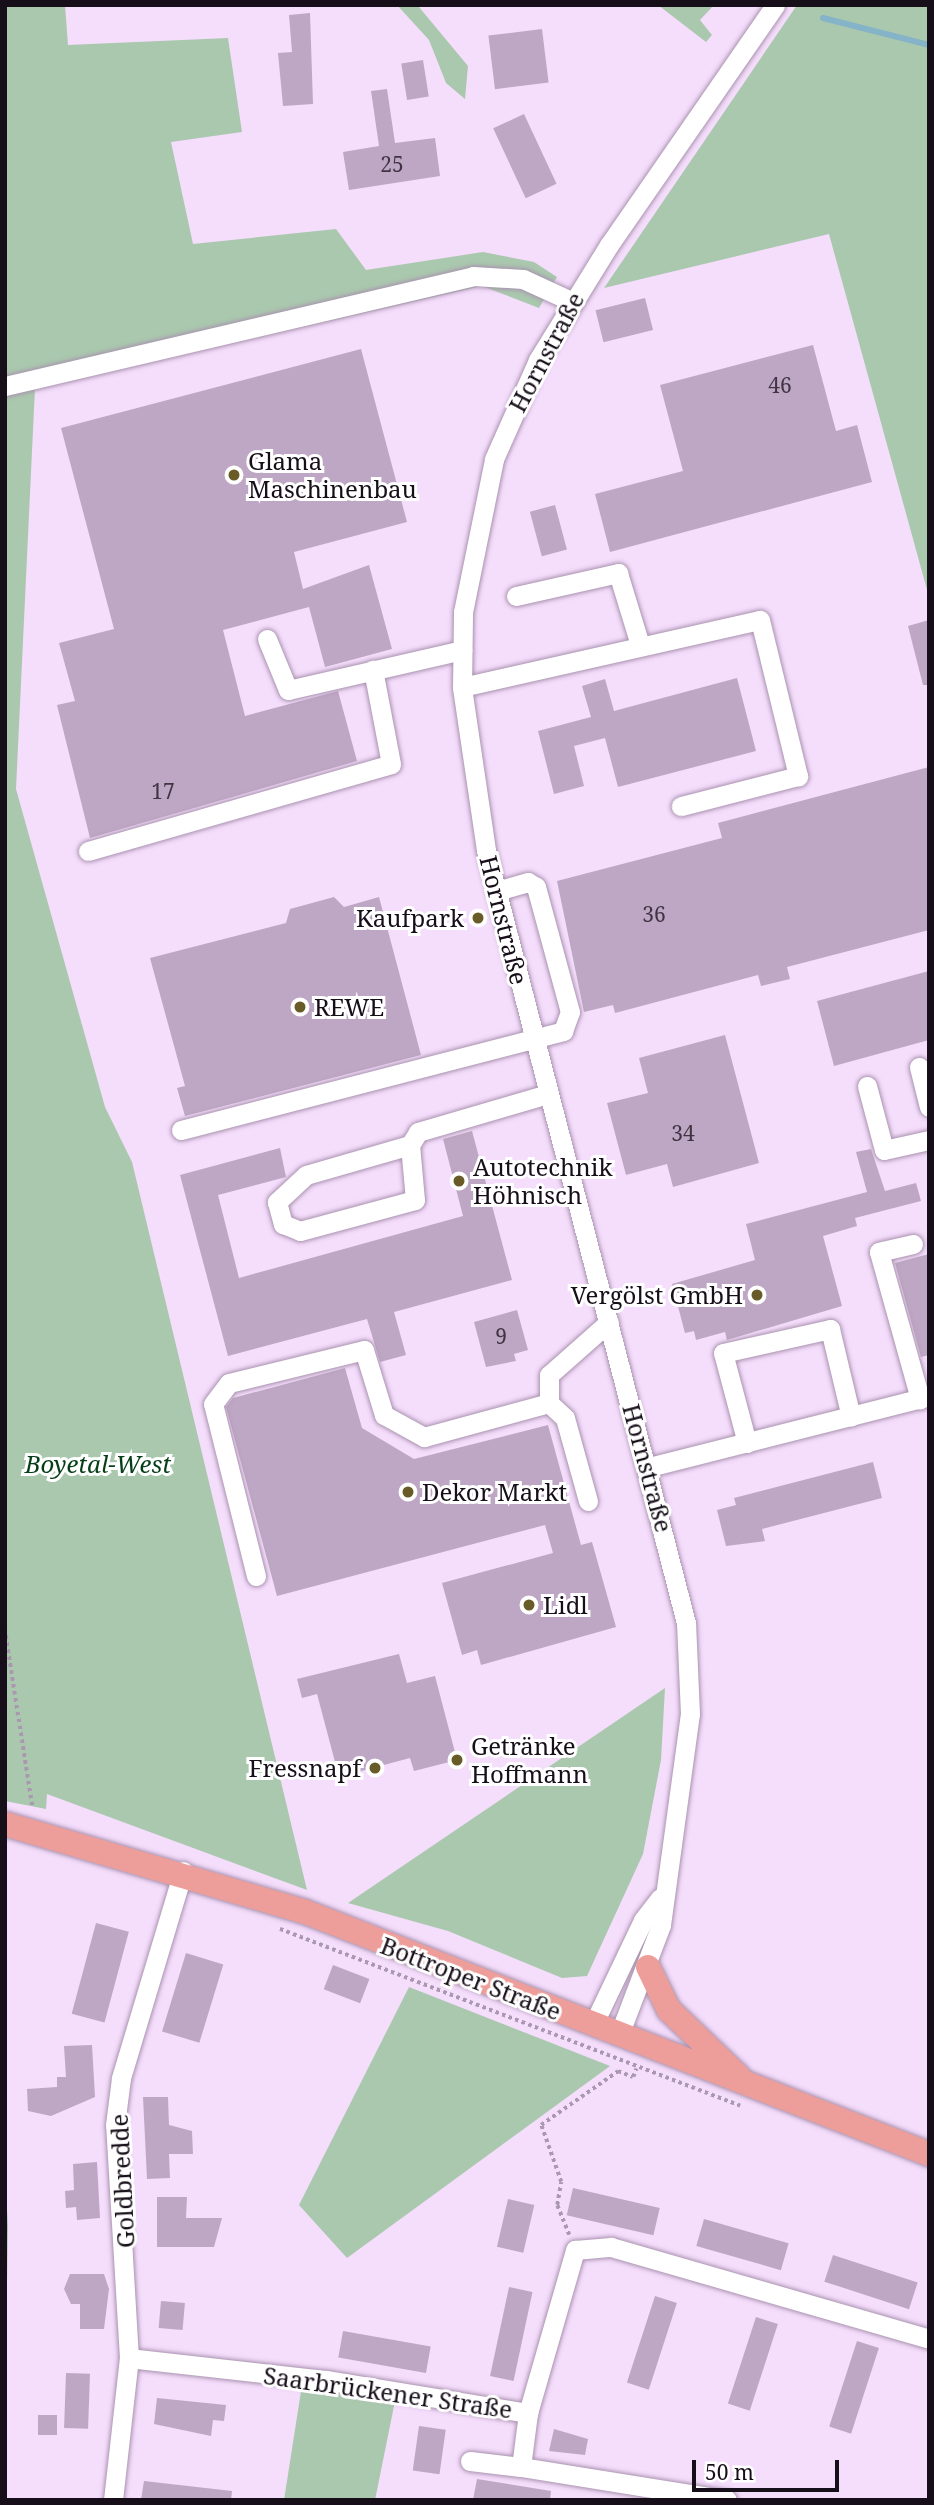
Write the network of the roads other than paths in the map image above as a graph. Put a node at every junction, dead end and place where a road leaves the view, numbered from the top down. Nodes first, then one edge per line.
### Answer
1 (775, 5) edge
2 (571, 301) junction
3 (5, 386) edge
4 (516, 596) dead end
5 (267, 639) dead end
6 (640, 645) junction
7 (462, 650) junction
8 (373, 670) junction
9 (462, 687) junction
10 (681, 806) dead end
11 (88, 851) dead end
12 (496, 891) junction
13 (534, 1039) junction
14 (919, 1067) dead end
15 (867, 1086) dead end
16 (548, 1094) junction
17 (929, 1107) edge
18 (181, 1130) dead end
19 (929, 1140) edge
20 (410, 1145) junction
21 (913, 1244) dead end
22 (609, 1322) junction
23 (924, 1398) edge
24 (550, 1403) junction
25 (851, 1417) junction
26 (747, 1443) junction
27 (649, 1467) junction
28 (588, 1501) dead end
29 (256, 1576) dead end
30 (5, 1824) edge
31 (183, 1871) junction
32 (660, 1898) junction
33 (648, 1968) junction
34 (593, 2025) junction
35 (619, 2035) junction
36 (740, 2078) junction
37 (929, 2154) edge
38 (929, 2339) edge
39 (129, 2358) junction
40 (528, 2413) junction
41 (470, 2461) dead end
42 (521, 2467) junction
43 (113, 2500) edge
44 (727, 2500) edge

1 - 2 street, Hornstraße
2 - 3 street
2 - 7 street, Hornstraße
4 - 6 street
5 - 8 street
6 - 9 street
6 - 10 street
7 - 8 street
7 - 9 street, Hornstraße
8 - 11 street
9 - 12 street, Hornstraße
12 - 13 street, Hornstraße
12 - 13 street
13 - 16 street, Hornstraße
13 - 18 street
14 - 17 street
15 - 19 street
16 - 20 street
16 - 22 street, Hornstraße
20 - 20 street
21 - 23 street
22 - 24 street
22 - 27 street, Hornstraße
23 - 25 street
24 - 28 street
24 - 29 street
25 - 26 street
25 - 26 street
26 - 27 street
27 - 32 street, Hornstraße
30 - 31 main road, Bottroper Straße
31 - 34 main road, Bottroper Straße
31 - 39 street, Goldbredde
32 - 33 street, Hornstraße
32 - 34 street, Hornstraße
33 - 35 street, Hornstraße
33 - 36 main road
34 - 35 main road, Bottroper Straße
35 - 36 main road, Bottroper Straße
36 - 37 main road, Bottroper Straße
38 - 40 street, Saarbrückener Straße
39 - 40 street, Saarbrückener Straße
39 - 43 street, Goldbredde
40 - 42 street
41 - 42 street
42 - 44 street

